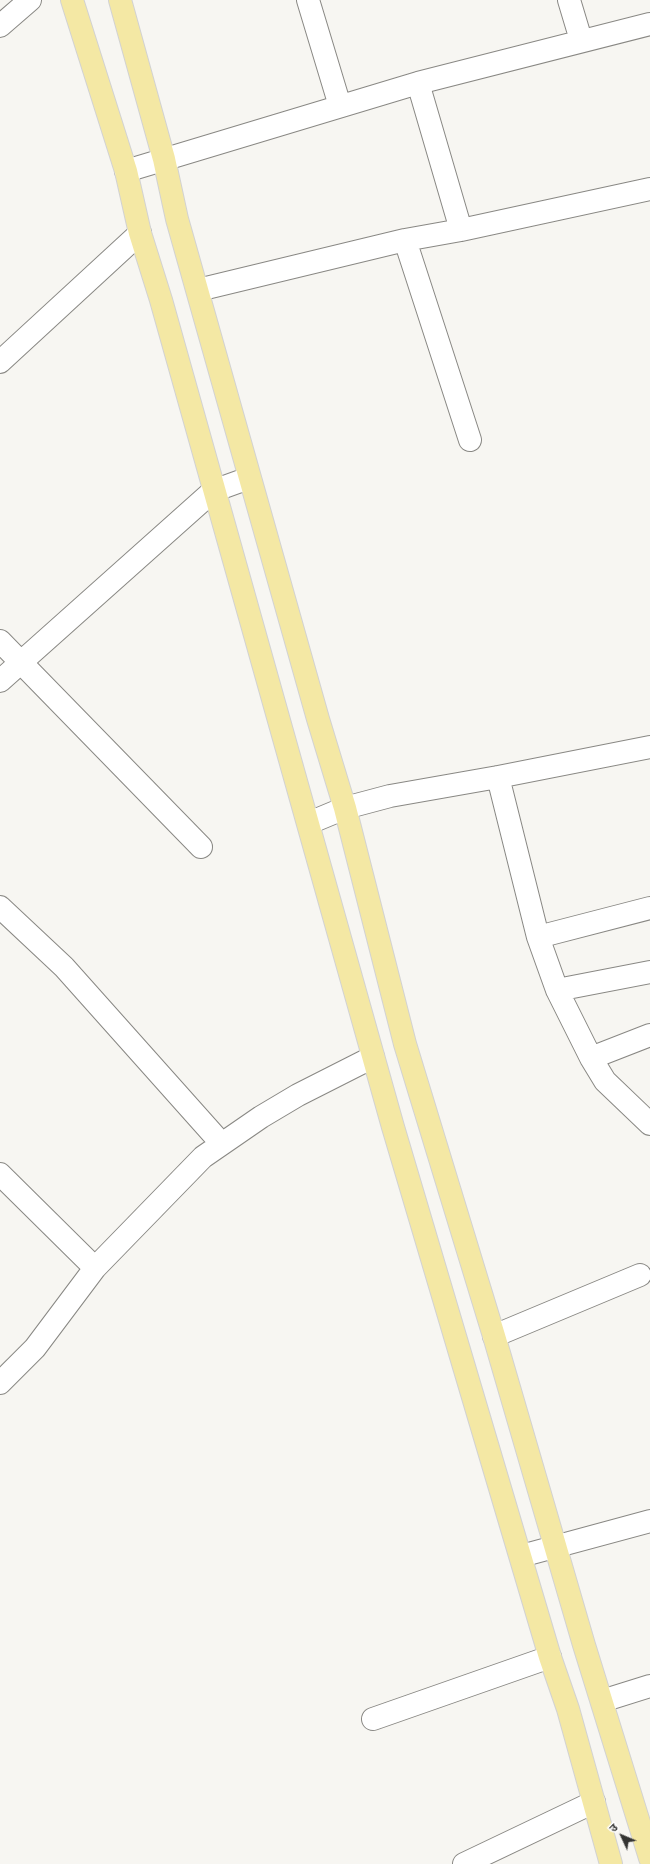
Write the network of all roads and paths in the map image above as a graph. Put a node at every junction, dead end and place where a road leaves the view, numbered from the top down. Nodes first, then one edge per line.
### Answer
1 (30, 0) edge
2 (72, 0) edge
3 (120, 0) edge
4 (308, 0) edge
5 (569, 0) edge
6 (650, 24) edge
7 (0, 26) edge
8 (581, 40) junction
9 (418, 83) junction
10 (340, 106) junction
11 (164, 159) junction
12 (126, 171) junction
13 (650, 189) edge
14 (461, 230) junction
15 (140, 234) junction
16 (405, 240) junction
17 (198, 290) junction
18 (0, 362) edge
19 (470, 440) dead end
20 (249, 478) junction
21 (213, 491) junction
22 (0, 641) edge
23 (21, 662) junction
24 (0, 681) edge
25 (650, 747) edge
26 (498, 777) junction
27 (345, 808) junction
28 (309, 823) junction
29 (201, 847) dead end
30 (0, 907) edge
31 (650, 908) edge
32 (538, 937) junction
33 (650, 972) edge
34 (557, 990) junction
35 (650, 1035) edge
36 (373, 1057) junction
37 (590, 1058) junction
38 (650, 1124) edge
39 (221, 1143) junction
40 (0, 1174) edge
41 (95, 1268) junction
42 (640, 1275) dead end
43 (494, 1336) junction
44 (0, 1383) edge
45 (650, 1521) edge
46 (556, 1546) junction
47 (521, 1556) junction
48 (550, 1657) junction
49 (650, 1686) edge
50 (602, 1701) junction
51 (373, 1719) dead end
52 (594, 1802) junction
53 (650, 1858) edge
54 (464, 1864) edge
55 (611, 1864) edge

1 - 7 street
2 - 12 main road
3 - 11 main road
4 - 10 street
5 - 8 street
6 - 8 street
8 - 9 street
9 - 10 street
9 - 14 street
10 - 11 street
11 - 12 street
11 - 17 main road
12 - 15 main road
13 - 14 street
14 - 16 street
15 - 18 street
15 - 21 main road
16 - 17 street
16 - 19 street
17 - 20 main road
20 - 21 street
20 - 27 main road
21 - 23 street
21 - 28 main road
22 - 23 street
23 - 24 street
23 - 29 street
25 - 26 street
26 - 27 street
26 - 32 street
27 - 28 street
27 - 43 main road
28 - 36 main road
30 - 39 street
31 - 32 street
32 - 34 street
33 - 34 street
34 - 37 street
35 - 37 street
36 - 39 street
36 - 47 main road
37 - 38 street
39 - 41 street
40 - 41 street
41 - 44 street
42 - 43 street
43 - 46 main road
45 - 46 street
46 - 47 street
46 - 50 main road
47 - 48 main road
48 - 51 street
48 - 52 main road
49 - 50 street
50 - 53 main road
52 - 54 street
52 - 55 main road

